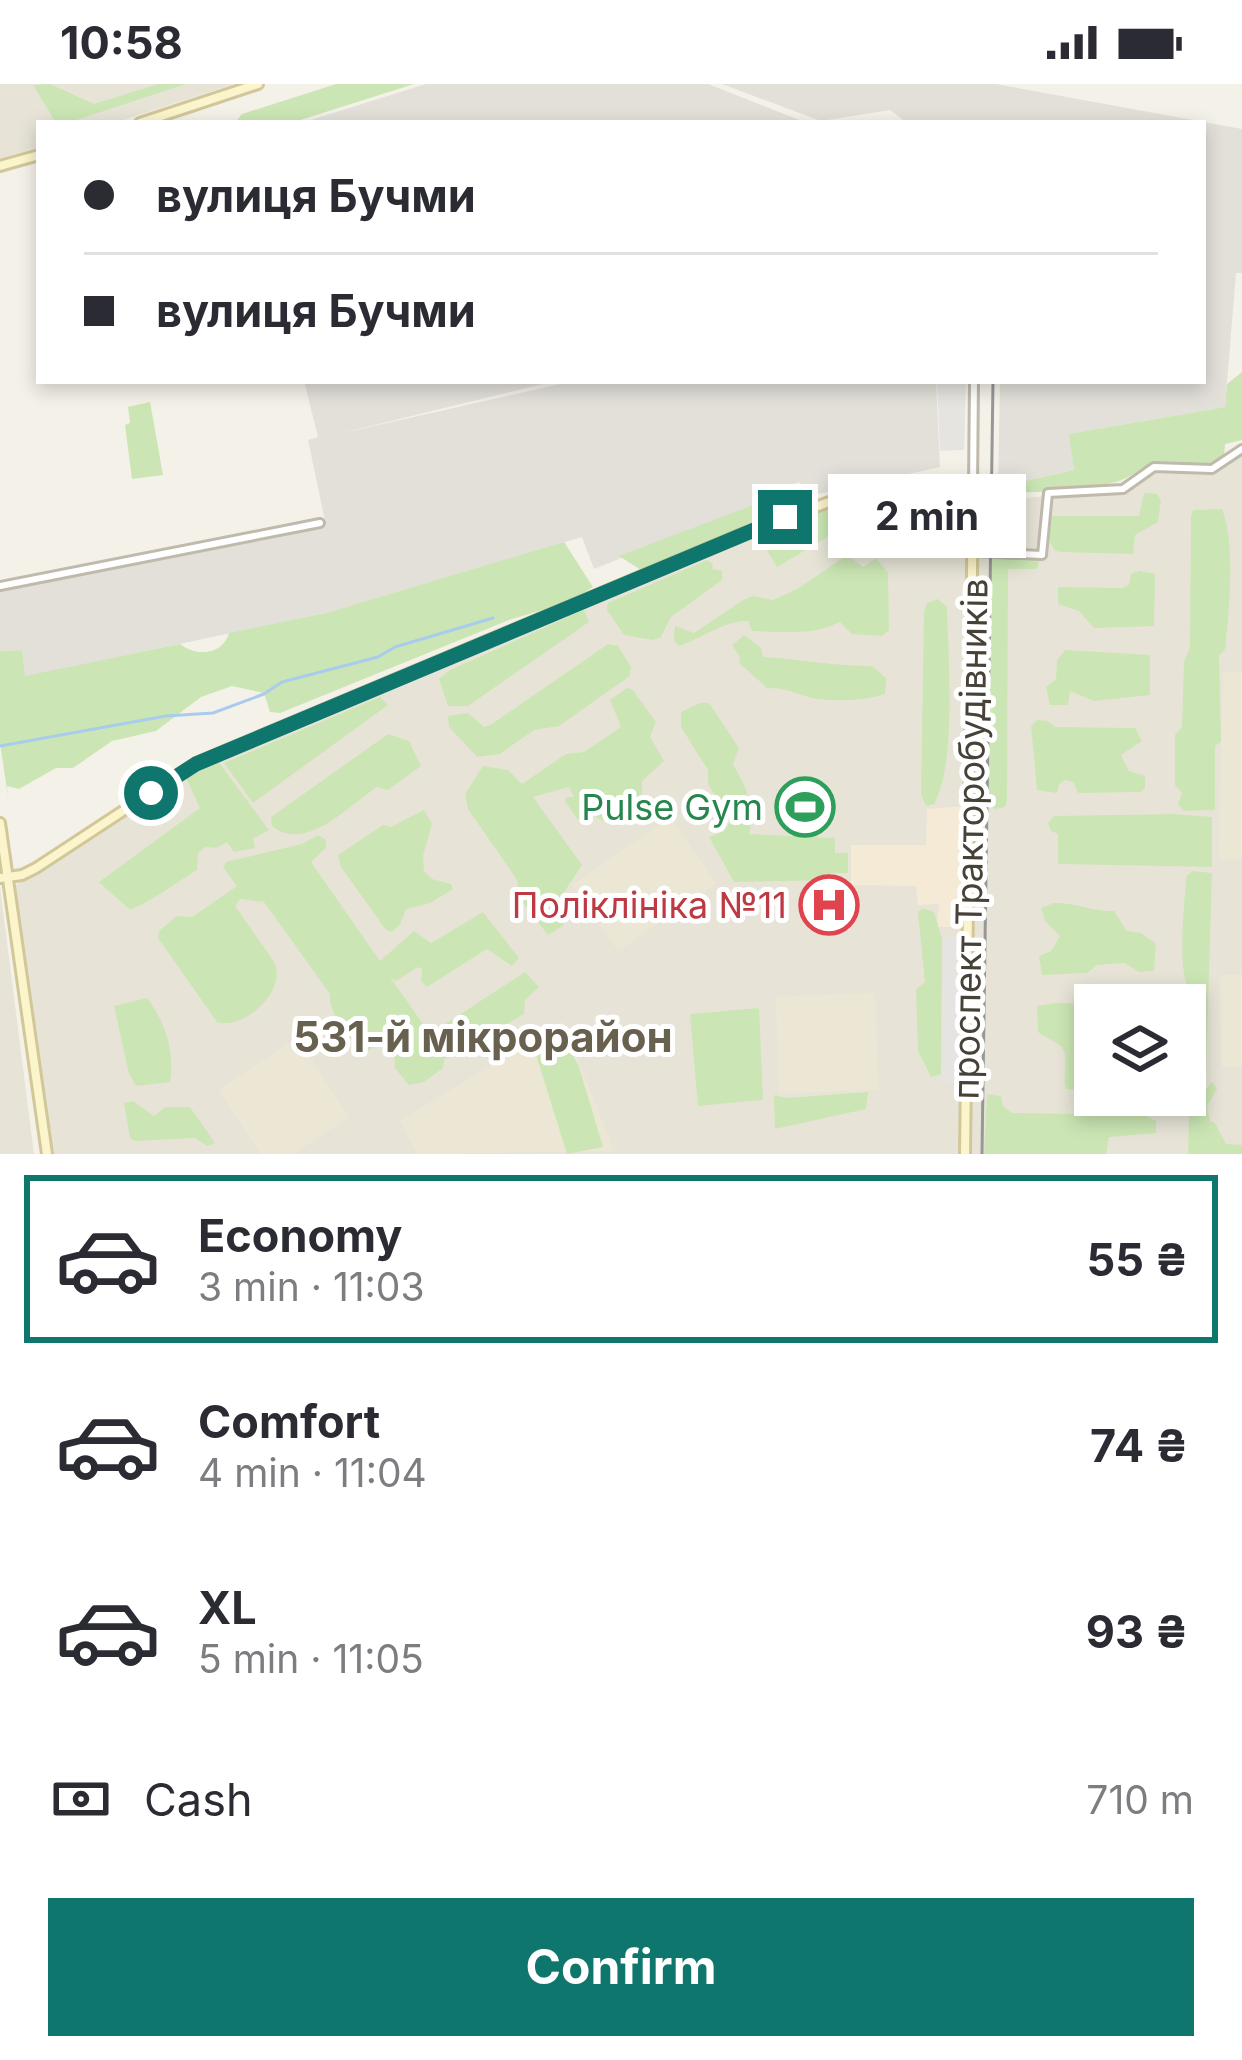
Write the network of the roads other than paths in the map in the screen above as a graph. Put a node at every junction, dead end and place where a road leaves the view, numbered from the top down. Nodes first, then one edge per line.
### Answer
1 (258, 84) edge
2 (149, 120) edge
3 (36, 155) edge
4 (0, 168) edge
5 (974, 384) edge
6 (1242, 449) edge
7 (973, 488) junction
8 (320, 523) dead end
9 (974, 552) junction
10 (0, 586) edge
11 (0, 823) edge
12 (3, 879) edge
13 (47, 1154) edge
14 (965, 1154) edge

1 - 2 street
3 - 4 street
5 - 7 street, проспект Тракторобудівників
6 - 9 street
7 - 9 street, проспект Тракторобудівників
7 - 12 street
8 - 10 street
9 - 14 street, проспект Тракторобудівників
11 - 12 street
12 - 13 street

